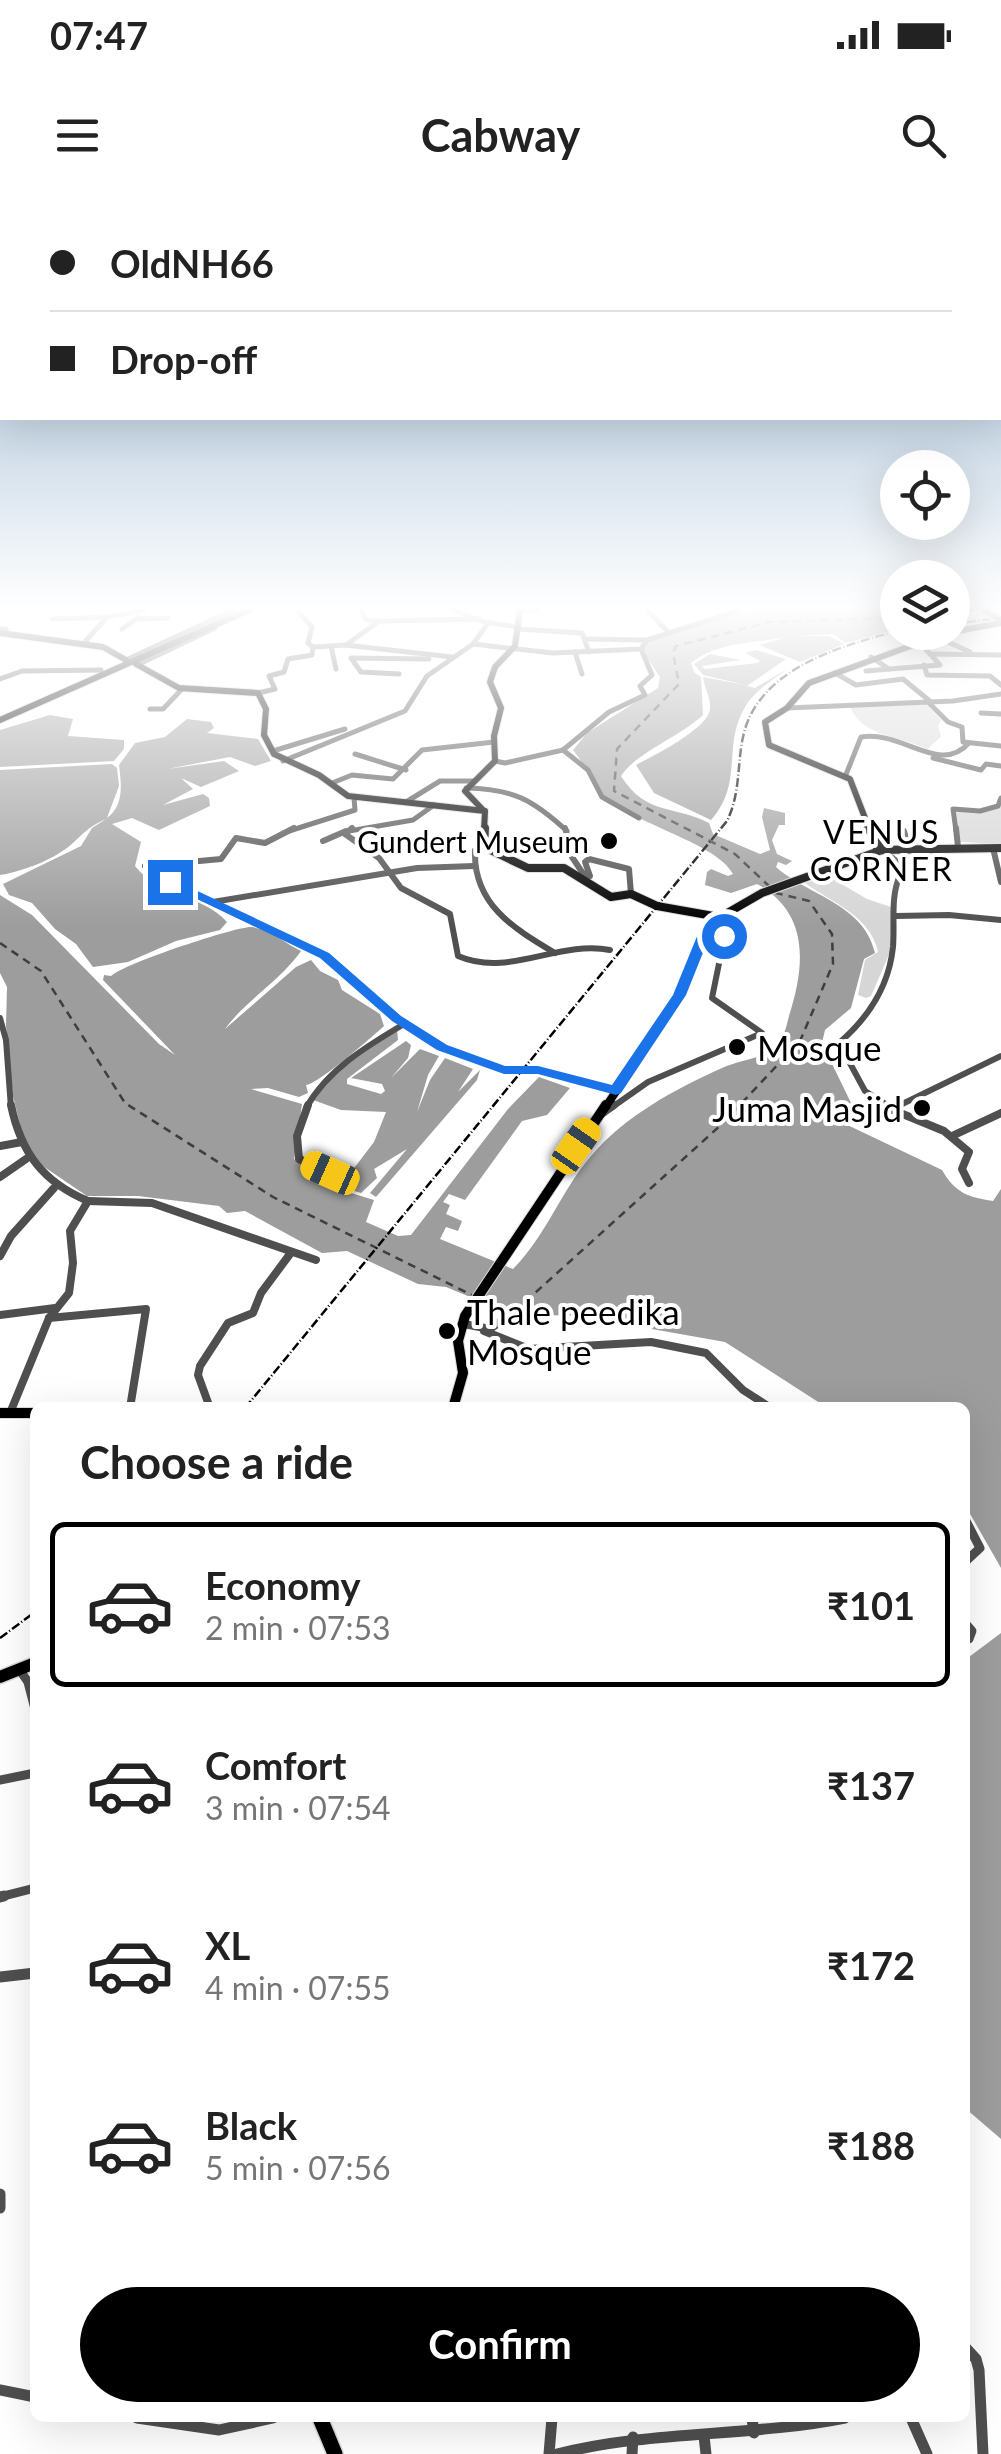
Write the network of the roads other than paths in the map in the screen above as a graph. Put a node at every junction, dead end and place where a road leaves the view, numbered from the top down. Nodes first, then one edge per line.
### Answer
1 (266, 715) edge
2 (395, 715) edge
3 (500, 715) edge
4 (605, 715) edge
5 (774, 715) edge
6 (942, 715) edge
7 (345, 728) dead end
8 (494, 742) junction
9 (969, 743) junction
10 (1001, 746) edge
11 (563, 750) junction
12 (273, 751) junction
13 (355, 754) dead end
14 (932, 757) junction
15 (283, 760) junction
16 (495, 761) junction
17 (1001, 766) edge
18 (406, 770) junction
19 (846, 776) junction
20 (473, 780) junction
21 (332, 783) junction
22 (466, 788) junction
23 (354, 798) junction
24 (1001, 798) edge
25 (406, 802) junction
26 (438, 803) junction
27 (485, 812) junction
28 (639, 818) dead end
29 (346, 831) junction
30 (904, 831) dead end
31 (324, 841) dead end
32 (484, 847) junction
33 (958, 847) junction
34 (997, 848) edge
35 (909, 849) junction
36 (882, 850) junction
37 (998, 858) edge
38 (474, 866) junction
39 (820, 872) junction
40 (392, 873) junction
41 (1000, 882) edge
42 (632, 894) junction
43 (214, 902) junction
44 (896, 916) junction
45 (719, 917) junction
46 (1001, 920) edge
47 (704, 932) junction
48 (722, 944) junction
49 (610, 950) dead end
50 (555, 952) junction
51 (0, 1018) edge
52 (404, 1024) junction
53 (3, 1049) edge
54 (1001, 1056) edge
55 (616, 1090) junction
56 (888, 1108) junction
57 (1001, 1113) edge
58 (596, 1118) junction
59 (952, 1136) junction
60 (22, 1142) junction
61 (0, 1146) edge
62 (26, 1159) junction
63 (330, 1173) dead end
64 (0, 1177) edge
65 (968, 1182) dead end
66 (54, 1188) junction
67 (88, 1201) junction
68 (290, 1254) junction
69 (0, 1256) edge
70 (316, 1260) dead end
71 (57, 1308) junction
72 (510, 1314) dead end
73 (0, 1315) edge
74 (49, 1318) junction
75 (464, 1320) junction
76 (484, 1331) junction
77 (131, 1402) edge
78 (208, 1402) edge
79 (455, 1402) edge
80 (761, 1402) edge
81 (5, 1413) edge
82 (970, 1527) edge
83 (970, 1558) edge
84 (30, 1665) edge
85 (18, 1669) junction
86 (0, 1676) edge
87 (30, 1690) edge
88 (30, 1773) edge
89 (0, 1780) edge
90 (30, 1889) edge
91 (0, 1897) edge
92 (30, 1974) edge
93 (0, 1977) edge
94 (0, 2194) edge
95 (0, 2208) edge
96 (970, 2352) edge
97 (0, 2390) edge
98 (30, 2396) edge
99 (156, 2422) edge
100 (261, 2422) edge
101 (322, 2422) edge
102 (552, 2422) edge
103 (753, 2422) edge
104 (821, 2422) edge
105 (914, 2422) edge
106 (754, 2433) junction
107 (704, 2436) junction
108 (633, 2437) junction
109 (335, 2454) edge
110 (549, 2454) edge
111 (557, 2454) edge
112 (632, 2454) edge
113 (706, 2454) edge
114 (927, 2454) edge
115 (983, 2454) edge

1 - 12 main road
2 - 15 street
3 - 8 main road
4 - 11 street
5 - 19 main road
6 - 9 street
7 - 12 street
8 - 16 main road
8 - 18 street
9 - 10 street
9 - 14 street
11 - 16 street
11 - 28 street
12 - 15 main road
13 - 18 street
14 - 17 street
14 - 19 street
15 - 21 main road
16 - 20 main road
18 - 21 street
19 - 36 main road
20 - 22 main road
20 - 25 street
21 - 23 main road
22 - 27 main road
22 - 42 street
23 - 25 main road
23 - 43 street
24 - 33 street
25 - 26 main road
26 - 27 main road
26 - 29 street
27 - 32 main road
29 - 31 street
29 - 40 street
30 - 35 street
32 - 38 street
32 - 42 main road
33 - 34 main road
33 - 35 main road
34 - 37 street
35 - 36 main road
36 - 39 main road
36 - 39 main road
36 - 44 street
37 - 41 street
38 - 40 street
38 - 50 street
39 - 45 main road
40 - 43 street
40 - 50 street
42 - 45 main road
43 - 52 street
44 - 46 street
44 - 56 street
45 - 47 main road
45 - 48 street
47 - 48 street
47 - 55 main road
48 - 58 street
49 - 50 street
51 - 53 street
52 - 55 street
52 - 63 street
53 - 60 street
54 - 56 street
55 - 58 main road
56 - 59 street
57 - 59 street
58 - 75 main road
59 - 65 street
60 - 61 street
60 - 62 street
62 - 64 street
62 - 66 street
66 - 67 street
66 - 69 street
67 - 68 street
67 - 71 street
68 - 70 street
68 - 78 street
71 - 73 street
71 - 74 street
72 - 76 street
74 - 77 street
74 - 81 street
75 - 76 street
75 - 79 main road
76 - 80 street
82 - 83 street
84 - 85 main road
85 - 86 main road
85 - 87 street
88 - 89 street
90 - 91 street
92 - 93 street
94 - 95 street
96 - 115 street
97 - 98 street
99 - 100 street
101 - 109 main road
102 - 110 street
103 - 106 street
104 - 106 street
105 - 114 street
106 - 107 street
107 - 108 street
107 - 113 street
108 - 111 street
108 - 112 street

